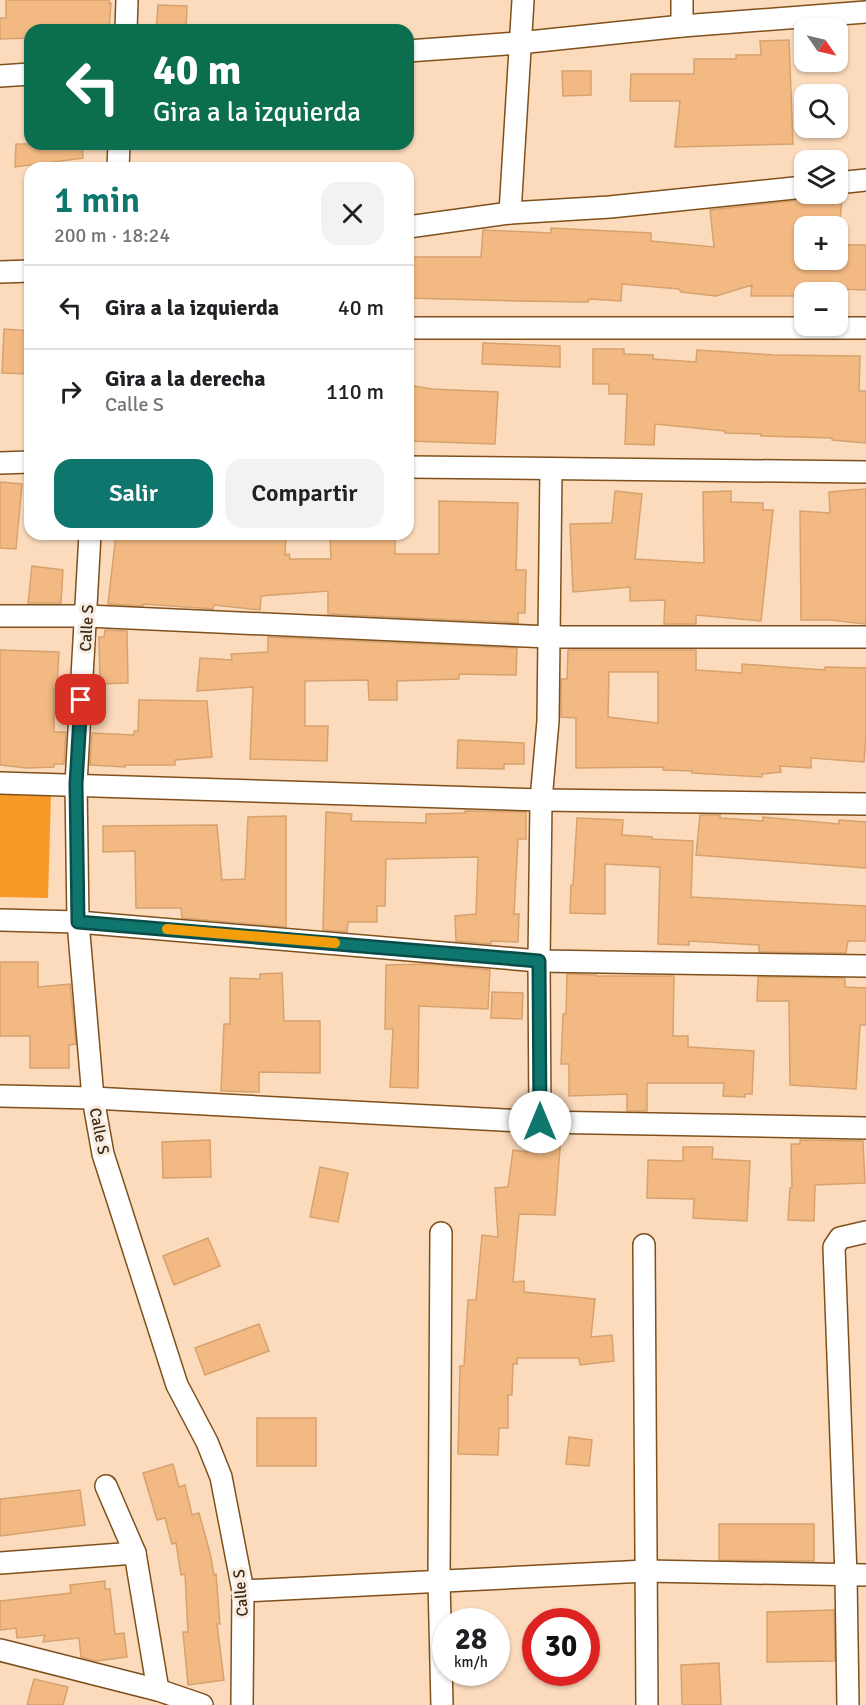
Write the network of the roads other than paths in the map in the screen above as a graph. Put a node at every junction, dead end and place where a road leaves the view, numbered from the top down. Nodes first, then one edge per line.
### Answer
1 (127, 0) edge
2 (523, 0) edge
3 (682, 0) edge
4 (866, 12) edge
5 (126, 24) edge
6 (682, 26) junction
7 (519, 43) junction
8 (414, 51) edge
9 (24, 74) edge
10 (0, 76) edge
11 (866, 180) edge
12 (848, 182) edge
13 (794, 188) edge
14 (510, 213) junction
15 (414, 226) edge
16 (24, 271) edge
17 (0, 272) edge
18 (414, 328) edge
19 (866, 328) edge
20 (24, 462) edge
21 (0, 463) edge
22 (414, 467) edge
23 (550, 469) junction
24 (866, 472) edge
25 (90, 540) edge
26 (0, 616) edge
27 (87, 616) junction
28 (549, 637) junction
29 (866, 637) edge
30 (0, 783) edge
31 (76, 784) junction
32 (542, 800) junction
33 (866, 804) edge
34 (0, 920) edge
35 (78, 922) junction
36 (539, 961) junction
37 (866, 966) edge
38 (0, 1096) edge
39 (93, 1098) junction
40 (540, 1122) junction
41 (866, 1128) edge
42 (866, 1232) edge
43 (441, 1233) dead end
44 (644, 1245) dead end
45 (106, 1486) dead end
46 (135, 1554) junction
47 (0, 1563) edge
48 (646, 1571) junction
49 (856, 1576) edge
50 (439, 1580) junction
51 (243, 1591) junction
52 (0, 1650) edge
53 (158, 1690) junction
54 (202, 1705) edge
55 (242, 1705) edge
56 (442, 1705) edge
57 (647, 1705) edge
58 (848, 1705) edge

1 - 5 street
2 - 7 street
3 - 6 street
4 - 6 street
6 - 7 street
7 - 8 street
7 - 14 street
9 - 10 street
11 - 12 street
13 - 14 street
14 - 15 street
16 - 17 street
18 - 19 street
20 - 21 street
22 - 23 street
23 - 24 street
23 - 28 street
25 - 27 street, Calle S
26 - 27 street
27 - 28 street
27 - 31 street, Calle S
28 - 29 street
28 - 32 street
30 - 31 street
31 - 32 street
31 - 35 street, Calle S
32 - 33 street
32 - 36 street
34 - 35 street
35 - 36 street
35 - 39 street, Calle S
36 - 37 street
36 - 40 street
38 - 39 street
39 - 40 street
39 - 51 street, Calle S
40 - 41 street
42 - 49 street
43 - 50 street
44 - 48 street
45 - 46 street
46 - 47 street
46 - 53 street
48 - 49 street
48 - 50 street
48 - 57 street
49 - 58 street
50 - 51 street
50 - 56 street
51 - 55 street, Calle S
52 - 53 street
53 - 54 street

